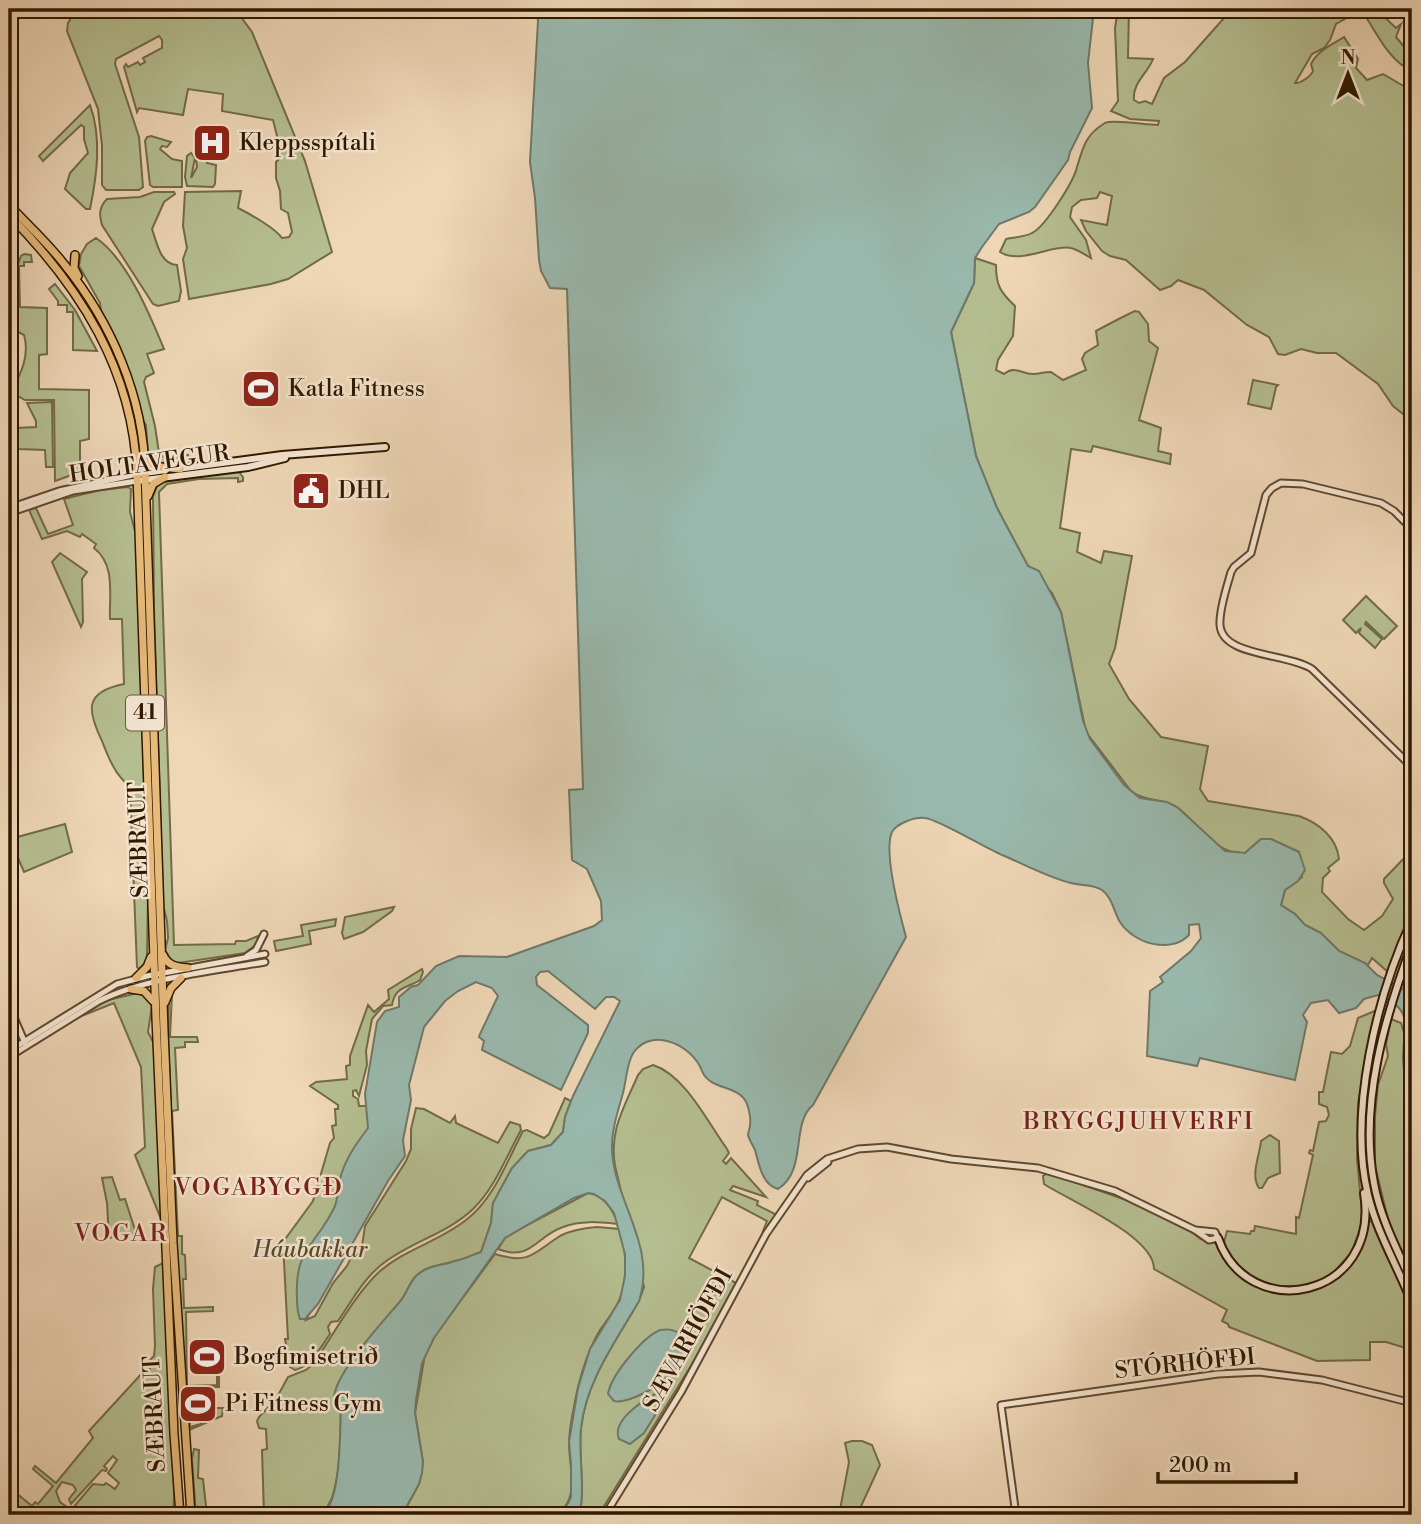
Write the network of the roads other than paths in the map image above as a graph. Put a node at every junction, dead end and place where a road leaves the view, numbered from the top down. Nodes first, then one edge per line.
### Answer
1 (9, 205) edge
2 (9, 215) edge
3 (75, 255) dead end
4 (97, 310) junction
5 (385, 447) dead end
6 (144, 454) junction
7 (296, 455) junction
8 (180, 468) junction
9 (141, 477) junction
10 (165, 477) junction
11 (147, 508) junction
12 (9, 510) edge
13 (1412, 529) edge
14 (1412, 767) edge
15 (1412, 920) edge
16 (264, 934) dead end
17 (1412, 944) edge
18 (153, 946) junction
19 (162, 952) junction
20 (265, 954) dead end
21 (239, 959) junction
22 (265, 962) dead end
23 (188, 968) junction
24 (136, 978) junction
25 (158, 978) junction
26 (181, 978) junction
27 (131, 989) junction
28 (155, 1004) junction
29 (9, 1006) edge
30 (163, 1010) junction
31 (25, 1044) junction
32 (9, 1051) edge
33 (9, 1056) edge
34 (1363, 1156) junction
35 (1218, 1238) joint
36 (1412, 1283) edge
37 (1412, 1303) edge
38 (1412, 1403) edge
39 (178, 1515) edge
40 (192, 1515) edge
41 (605, 1515) edge
42 (1016, 1515) edge

1 - 4 main road, SÆBRAUT / 41
2 - 9 main road, SÆBRAUT / 41
3 - 4 main road
4 - 6 main road, SÆBRAUT / 41
5 - 7 main road, HOLTAVEGUR
6 - 8 main road
6 - 9 main road, SÆBRAUT / 41
7 - 8 main road, HOLTAVEGUR
7 - 10 main road, HOLTAVEGUR
8 - 9 main road, HOLTAVEGUR
9 - 10 main road, HOLTAVEGUR
9 - 11 main road, SÆBRAUT / 41
9 - 12 street, HOLTAVEGUR
9 - 18 main road, SÆBRAUT / 41
10 - 11 main road
11 - 19 main road, SÆBRAUT / 41
13 - 14 street
15 - 34 main road
16 - 21 street
17 - 36 main road
18 - 24 main road
18 - 25 main road, SÆBRAUT / 41
19 - 23 main road
19 - 25 main road, SÆBRAUT / 41
20 - 21 street
21 - 23 street
22 - 26 street
23 - 25 street
24 - 25 street
24 - 31 street
25 - 26 street
25 - 27 street
25 - 28 main road, SÆBRAUT / 41
25 - 30 main road, SÆBRAUT / 41
26 - 30 main road
27 - 28 main road
27 - 31 street
28 - 39 main road, SÆBRAUT / 41
29 - 31 street
30 - 40 main road, SÆBRAUT / 41
31 - 32 street
31 - 33 street
34 - 35 main road
34 - 37 main road
35 - 41 street, SÆVARHÖFÐI
38 - 42 street, STÓRHÖFÐI

